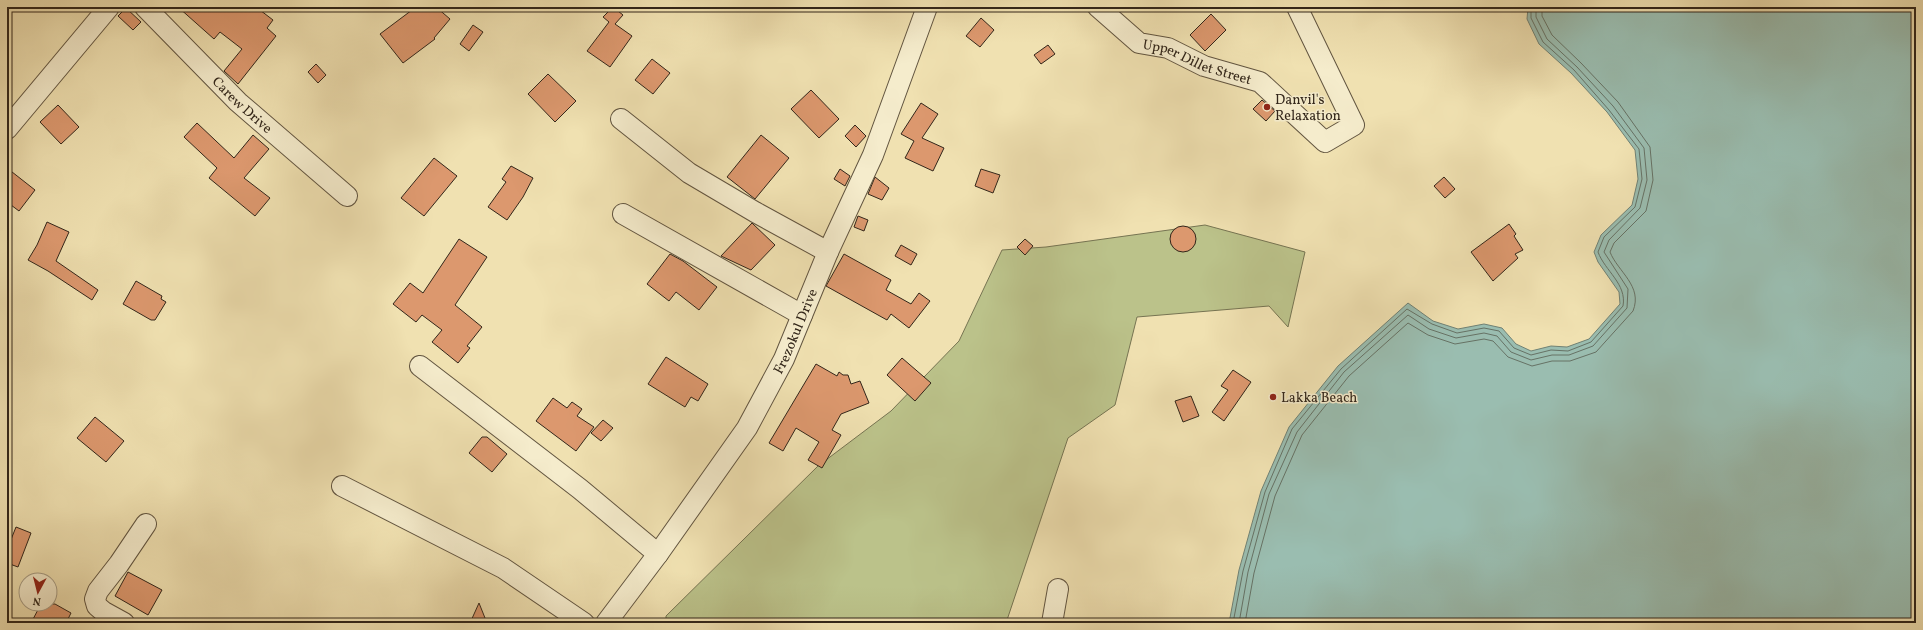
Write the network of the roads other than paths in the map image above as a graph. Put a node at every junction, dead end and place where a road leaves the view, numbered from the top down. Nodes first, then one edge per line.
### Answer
1 (109, 7) edge
2 (145, 7) edge
3 (927, 7) edge
4 (1098, 7) edge
5 (1296, 7) edge
6 (621, 120) dead end
7 (7, 129) edge
8 (347, 196) dead end
9 (623, 214) dead end
10 (828, 252) junction
11 (802, 315) junction
12 (420, 366) dead end
13 (342, 486) dead end
14 (146, 524) dead end
15 (658, 554) junction
16 (1058, 589) dead end
17 (124, 623) edge
18 (584, 623) edge
19 (606, 623) edge
20 (1052, 623) edge

1 - 7 street
2 - 8 street, Carew Drive
3 - 10 street, Frezokul Drive
4 - 5 street, Upper Dillet Street
6 - 10 street
9 - 11 street
10 - 11 street, Frezokul Drive
11 - 15 street, Frezokul Drive
12 - 15 street
13 - 18 street
14 - 17 street
15 - 19 street, Frezokul Drive
16 - 20 street

